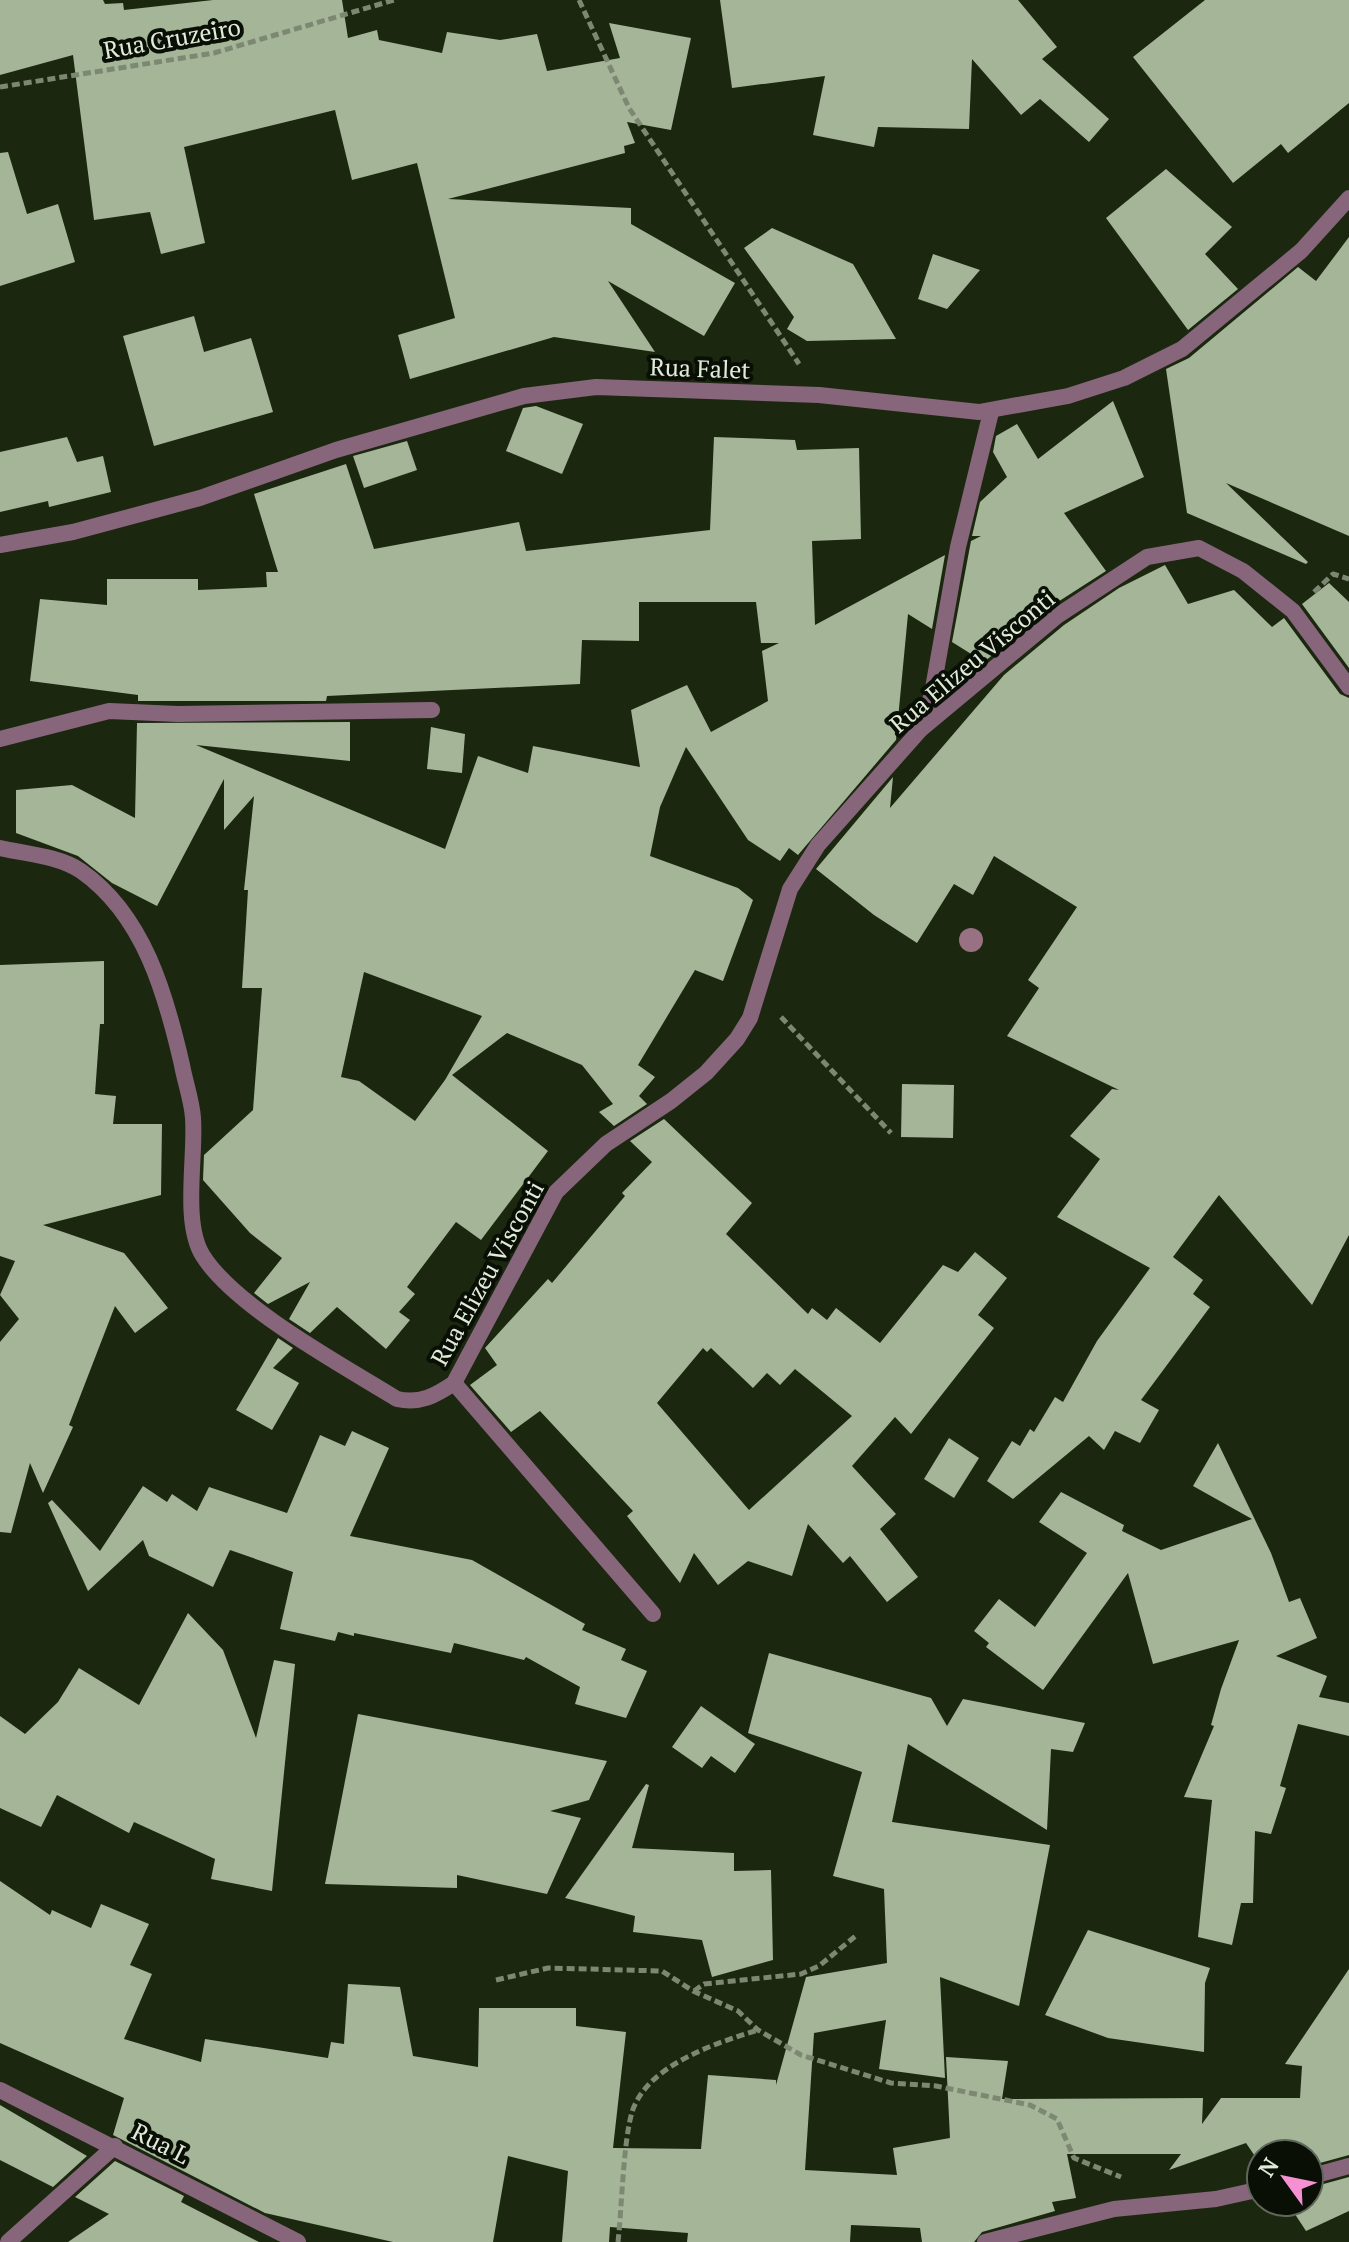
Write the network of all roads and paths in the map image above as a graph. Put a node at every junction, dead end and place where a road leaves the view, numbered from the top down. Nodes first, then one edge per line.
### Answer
1 (394, 0) edge
2 (579, 0) edge
3 (0, 87) edge
4 (1349, 198) edge
5 (819, 395) junction
6 (991, 412) junction
7 (0, 545) edge
8 (1349, 579) edge
9 (1293, 611) junction
10 (1349, 687) edge
11 (432, 710) dead end
12 (921, 729) junction
13 (0, 739) edge
14 (0, 848) edge
15 (758, 993) junction
16 (891, 1133) dead end
17 (454, 1383) junction
18 (653, 1614) dead end
19 (858, 1934) dead end
20 (496, 1980) dead end
21 (693, 1991) junction
22 (758, 2030) junction
23 (0, 2090) edge
24 (115, 2146) junction
25 (1349, 2166) edge
26 (1325, 2173) edge
27 (1245, 2192) edge
28 (1165, 2204) junction
29 (8, 2242) edge
30 (298, 2242) edge
31 (618, 2242) edge
32 (985, 2242) edge

1 - 3 path, Rua Cruzeiro
2 - 5 path
4 - 6 street, Rua Falet
5 - 6 street, Rua Falet
5 - 7 street, Rua Falet
6 - 12 street
8 - 9 path
9 - 10 street, Rua Elizeu Visconti
9 - 12 street, Rua Elizeu Visconti
11 - 13 street
12 - 15 street, Rua Elizeu Visconti
14 - 17 street, Rua Elizeu Visconti
15 - 16 path
15 - 17 street, Rua Elizeu Visconti
17 - 18 street
19 - 21 path
20 - 21 path
21 - 22 path
22 - 28 path
22 - 31 path
23 - 24 street, Rua L
24 - 29 street
24 - 30 street, Rua L
25 - 26 street
27 - 28 street
28 - 32 street

